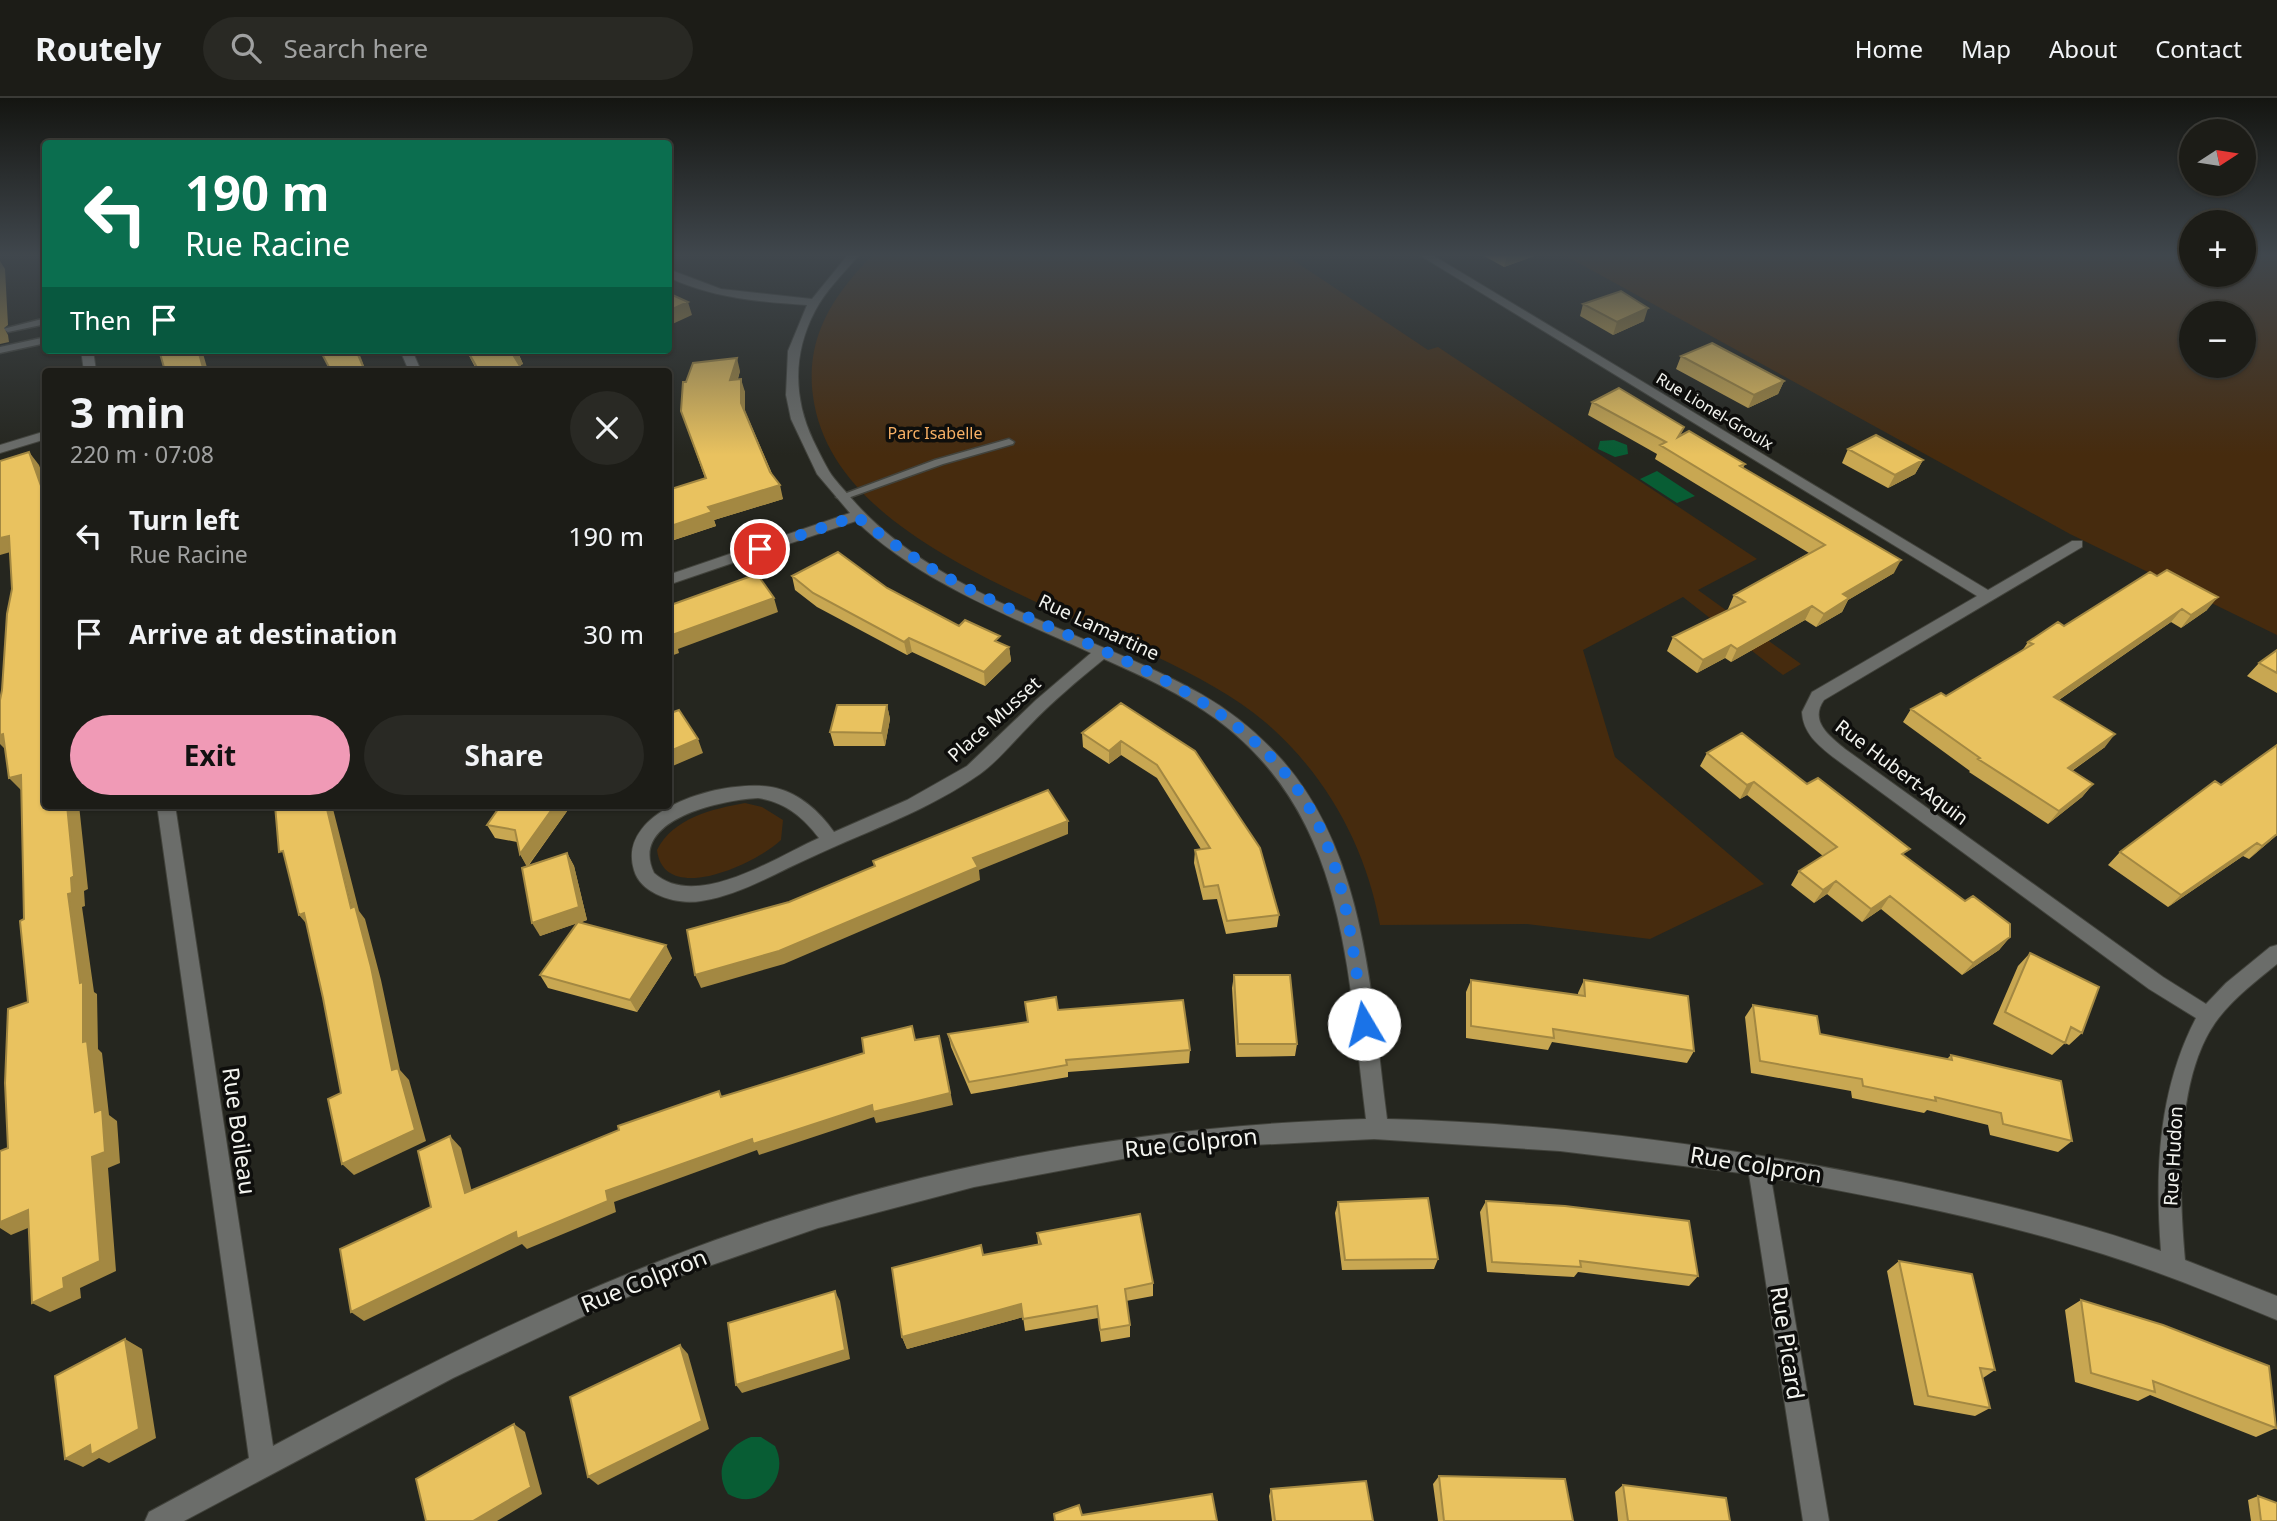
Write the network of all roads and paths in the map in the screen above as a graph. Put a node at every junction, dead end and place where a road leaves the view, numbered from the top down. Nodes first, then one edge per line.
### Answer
1 (39, 322) edge
2 (805, 322) edge
3 (1536, 322) edge
4 (8, 329) dead end
5 (42, 341) edge
6 (0, 350) edge
7 (42, 436) edge
8 (1009, 442) dead end
9 (0, 449) edge
10 (841, 497) junction
11 (856, 516) junction
12 (2077, 544) dead end
13 (672, 579) edge
14 (1986, 595) junction
15 (1102, 652) junction
16 (167, 809) edge
17 (831, 841) junction
18 (2277, 953) edge
19 (2208, 1015) junction
20 (1378, 1129) junction
21 (1758, 1165) junction
22 (2174, 1269) junction
23 (2277, 1308) edge
24 (262, 1465) junction
25 (158, 1521) edge
26 (1816, 1521) edge

1 - 4 lane
2 - 10 street, Rue Lamartine
3 - 14 street, Rue Lionel-Groulx
5 - 6 lane
7 - 9 street
8 - 10 lane
10 - 11 street, Rue Lamartine
11 - 13 street
11 - 15 street, Rue Lamartine
12 - 14 street, Rue Hubert-Aquin
14 - 19 street, Rue Hubert-Aquin
15 - 17 street, Place Musset
15 - 20 street, Rue Lamartine
16 - 24 street, Rue Boileau
17 - 17 street, Place Musset
18 - 19 street, Rue Hudon
19 - 22 street, Rue Hudon
20 - 21 street, Rue Colpron
20 - 24 street, Rue Colpron
21 - 22 street, Rue Colpron
21 - 26 street, Rue Picard
22 - 23 street, Rue Colpron
24 - 25 street, Rue Colpron

